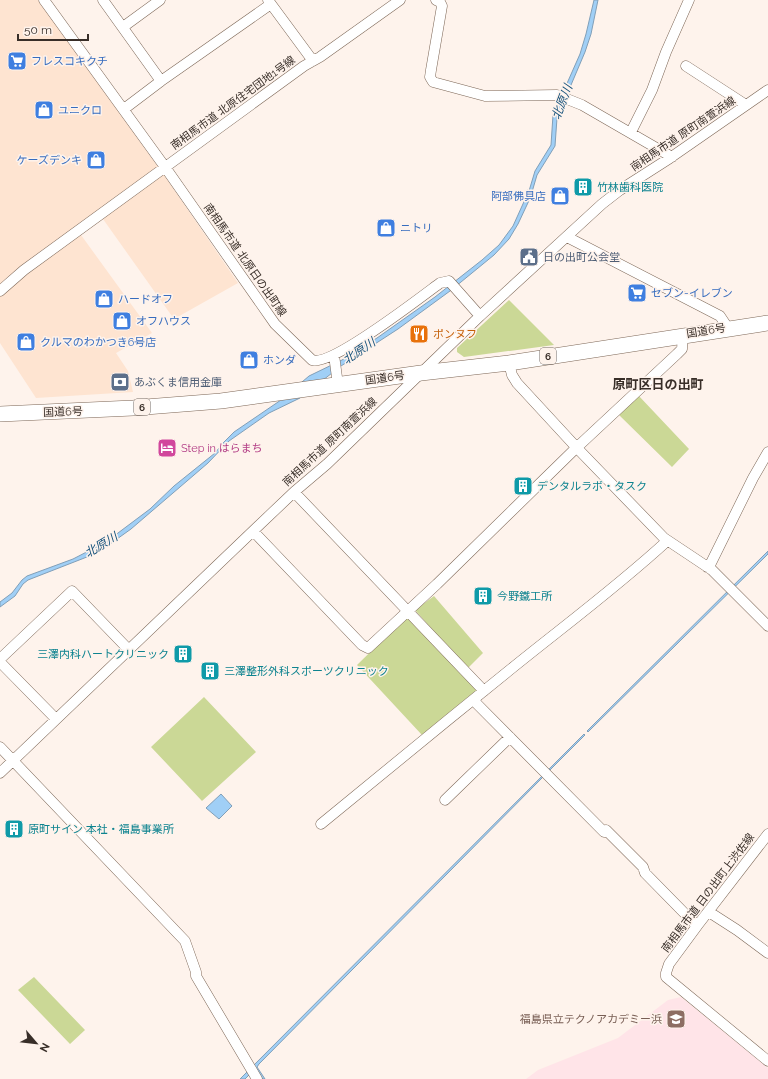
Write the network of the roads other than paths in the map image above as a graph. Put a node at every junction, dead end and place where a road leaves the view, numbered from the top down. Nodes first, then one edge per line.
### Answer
1 (44, 0) edge
2 (103, 0) edge
3 (160, 0) edge
4 (400, 0) edge
5 (436, 0) edge
6 (689, 0) edge
7 (269, 2) edge
8 (123, 27) junction
9 (313, 61) junction
10 (686, 66) dead end
11 (161, 82) junction
12 (768, 90) edge
13 (746, 105) junction
14 (124, 110) junction
15 (631, 132) junction
16 (672, 157) junction
17 (165, 167) junction
18 (567, 237) junction
19 (0, 291) edge
20 (480, 316) junction
21 (768, 323) edge
22 (728, 328) junction
23 (683, 335) junction
24 (335, 358) junction
25 (509, 362) junction
26 (421, 373) junction
27 (334, 381) junction
28 (0, 414) edge
29 (577, 448) junction
30 (768, 452) edge
31 (294, 492) junction
32 (253, 531) junction
33 (667, 541) junction
34 (707, 567) junction
35 (408, 610) junction
36 (768, 626) edge
37 (129, 650) junction
38 (0, 661) edge
39 (484, 691) junction
40 (474, 699) junction
41 (56, 719) junction
42 (510, 737) junction
43 (0, 747) edge
44 (13, 760) junction
45 (0, 773) edge
46 (445, 800) dead end
47 (321, 824) dead end
48 (768, 834) edge
49 (709, 912) junction
50 (697, 926) junction
51 (768, 953) edge
52 (768, 1061) edge
53 (257, 1079) edge

1 - 14 street, 南相馬市道 北原日の出町線
2 - 8 street
3 - 8 street
4 - 9 street
5 - 15 street
6 - 15 street
7 - 9 street, 南相馬市道 北原住宅団地1号線
7 - 11 street
8 - 11 street
9 - 17 street, 南相馬市道 北原住宅団地1号線
10 - 13 street
11 - 14 street
12 - 13 street, 南相馬市道 原町南萱浜線
13 - 16 street, 南相馬市道 原町南萱浜線
14 - 17 street, 南相馬市道 北原日の出町線
15 - 16 street
16 - 18 street, 南相馬市道 原町南萱浜線
17 - 19 street, 南相馬市道 北原住宅団地1号線
17 - 24 street, 南相馬市道 北原日の出町線
18 - 20 street, 南相馬市道 原町南萱浜線
18 - 22 street
20 - 24 street, 南相馬市道 北原日の出町線
20 - 26 street, 南相馬市道 原町南萱浜線
21 - 22 highway, 国道6号 / 6
22 - 23 highway, 国道6号 / 6
23 - 25 highway, 国道6号 / 6
23 - 29 street
24 - 27 street
25 - 26 highway, 国道6号 / 6
25 - 29 street
26 - 27 highway, 国道6号 / 6
26 - 31 street, 南相馬市道 原町南萱浜線
27 - 28 highway, 国道6号 / 6
29 - 33 street
29 - 35 street
30 - 34 street
31 - 32 street, 南相馬市道 原町南萱浜線
31 - 35 street
32 - 35 street
32 - 37 street, 南相馬市道 原町南萱浜線
33 - 34 street
33 - 39 street
34 - 36 street
35 - 39 street
37 - 38 street
37 - 41 street, 南相馬市道 原町南萱浜線
38 - 41 street
39 - 40 street
40 - 42 street
40 - 47 street
41 - 44 street, 南相馬市道 原町南萱浜線
42 - 46 street
42 - 50 street
43 - 44 street
44 - 45 street, 南相馬市道 原町南萱浜線
44 - 53 street
48 - 49 street, 南相馬市道 日の出町上渋佐線
49 - 50 street, 南相馬市道 日の出町上渋佐線
49 - 51 street
50 - 52 street, 南相馬市道 日の出町上渋佐線

